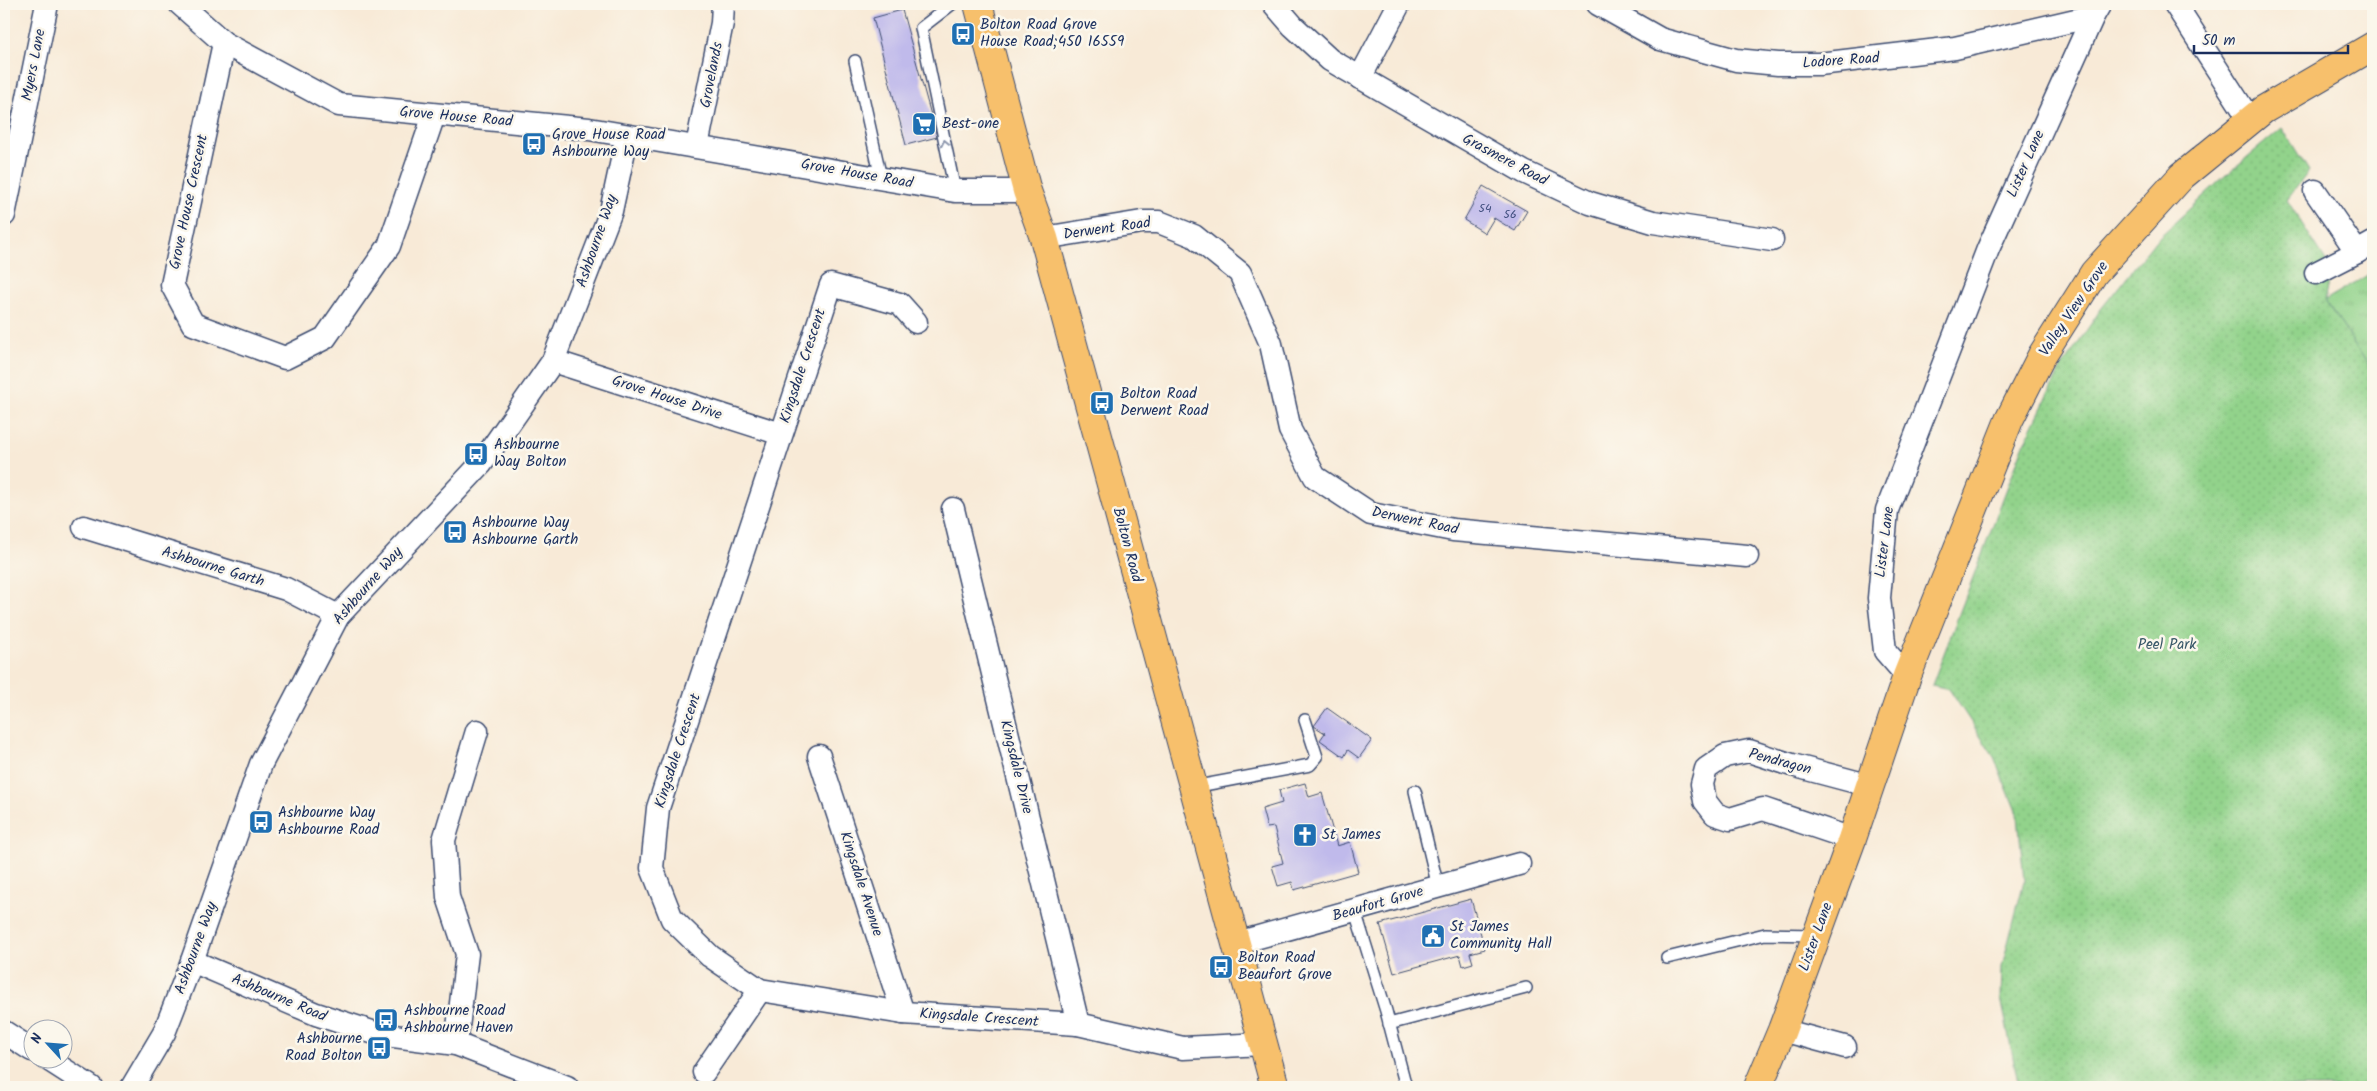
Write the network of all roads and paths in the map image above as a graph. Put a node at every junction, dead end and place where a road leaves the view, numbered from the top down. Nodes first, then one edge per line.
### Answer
1 (47, 4) edge
2 (180, 4) edge
3 (723, 4) edge
4 (952, 4) edge
5 (978, 4) edge
6 (1274, 4) edge
7 (1399, 4) edge
8 (1598, 4) edge
9 (2175, 4) edge
10 (2097, 10) edge
11 (224, 43) junction
12 (2373, 46) edge
13 (855, 61) dead end
14 (1360, 78) junction
15 (434, 116) junction
16 (2250, 120) junction
17 (627, 137) junction
18 (697, 146) junction
19 (881, 178) junction
20 (956, 191) junction
21 (1027, 191) junction
22 (2314, 191) dead end
23 (4, 215) edge
24 (1044, 238) junction
25 (1772, 240) dead end
26 (2365, 248) edge
27 (2316, 273) dead end
28 (916, 322) dead end
29 (552, 361) junction
30 (781, 434) junction
31 (953, 509) dead end
32 (84, 528) dead end
33 (1747, 556) dead end
34 (338, 616) junction
35 (1907, 676) junction
36 (1305, 720) dead end
37 (477, 731) dead end
38 (819, 756) dead end
39 (1871, 786) junction
40 (1193, 787) junction
41 (1415, 791) dead end
42 (1852, 839) junction
43 (1519, 864) dead end
44 (1438, 887) junction
45 (1355, 911) junction
46 (1817, 935) junction
47 (1237, 943) junction
48 (1667, 958) dead end
49 (192, 961) junction
50 (1526, 988) dead end
51 (760, 990) junction
52 (903, 1013) junction
53 (1078, 1024) junction
54 (1389, 1024) junction
55 (1782, 1030) junction
56 (4, 1032) edge
57 (22, 1044) edge
58 (456, 1044) junction
59 (1263, 1044) junction
60 (1846, 1047) dead end
61 (62, 1068) edge
62 (704, 1072) dead end
63 (91, 1087) edge
64 (132, 1087) edge
65 (567, 1087) edge
66 (1275, 1087) edge
67 (1406, 1087) edge
68 (1758, 1087) edge

1 - 23 street, Myers Lane
2 - 11 street, Grove House Road
3 - 18 street, Grovelands
20 -> 4 lane
5 - 21 main road, Bolton Road
6 - 14 street, Grasmere Road
7 - 14 street
8 - 10 street, Lodore Road
9 - 16 street
10 - 35 street, Lister Lane
11 - 15 street, Grove House Road
11 - 15 street, Grove House Crescent
12 - 16 main road, Valley View Grove
13 - 19 lane
14 - 25 street, Grasmere Road
15 - 17 street, Grove House Road
16 - 35 main road, Valley View Grove
17 - 18 street, Grove House Road
17 - 29 street, Ashbourne Way
18 - 19 street, Grove House Road
19 - 20 street, Grove House Road
20 - 21 street, Grove House Road
21 - 24 main road, Bolton Road
22 - 26 street
24 - 33 street, Derwent Road
24 - 40 main road, Bolton Road
26 - 27 street
28 - 30 street, Kingsdale Crescent
29 - 30 street, Grove House Drive
29 - 34 street, Ashbourne Way
30 - 51 street, Kingsdale Crescent
31 - 53 street, Kingsdale Drive
32 - 34 street, Ashbourne Garth
34 - 49 street, Ashbourne Way
35 - 39 main road, Lister Lane
36 - 40 lane
37 - 58 street
38 - 52 street, Kingsdale Avenue
39 - 42 main road, Lister Lane
39 - 42 street, Pendragon
40 - 47 main road, Bolton Road
41 - 44 lane
42 - 46 main road, Lister Lane
43 - 44 street, Beaufort Grove
44 - 45 street, Beaufort Grove
45 - 47 street, Beaufort Grove
45 - 54 lane
46 - 48 lane
46 - 55 main road, Lister Lane
47 - 59 main road, Bolton Road
49 - 58 street, Ashbourne Road
49 - 64 street, Ashbourne Way
50 - 54 lane
51 - 52 street, Kingsdale Crescent
51 - 62 street
52 - 53 street, Kingsdale Crescent
53 - 59 street, Kingsdale Crescent
54 - 67 lane
55 - 60 street
55 - 68 main road, Lister Lane
56 - 57 street
58 - 65 street, Ashbourne Road
59 - 66 main road, Bolton Road
61 - 63 street

